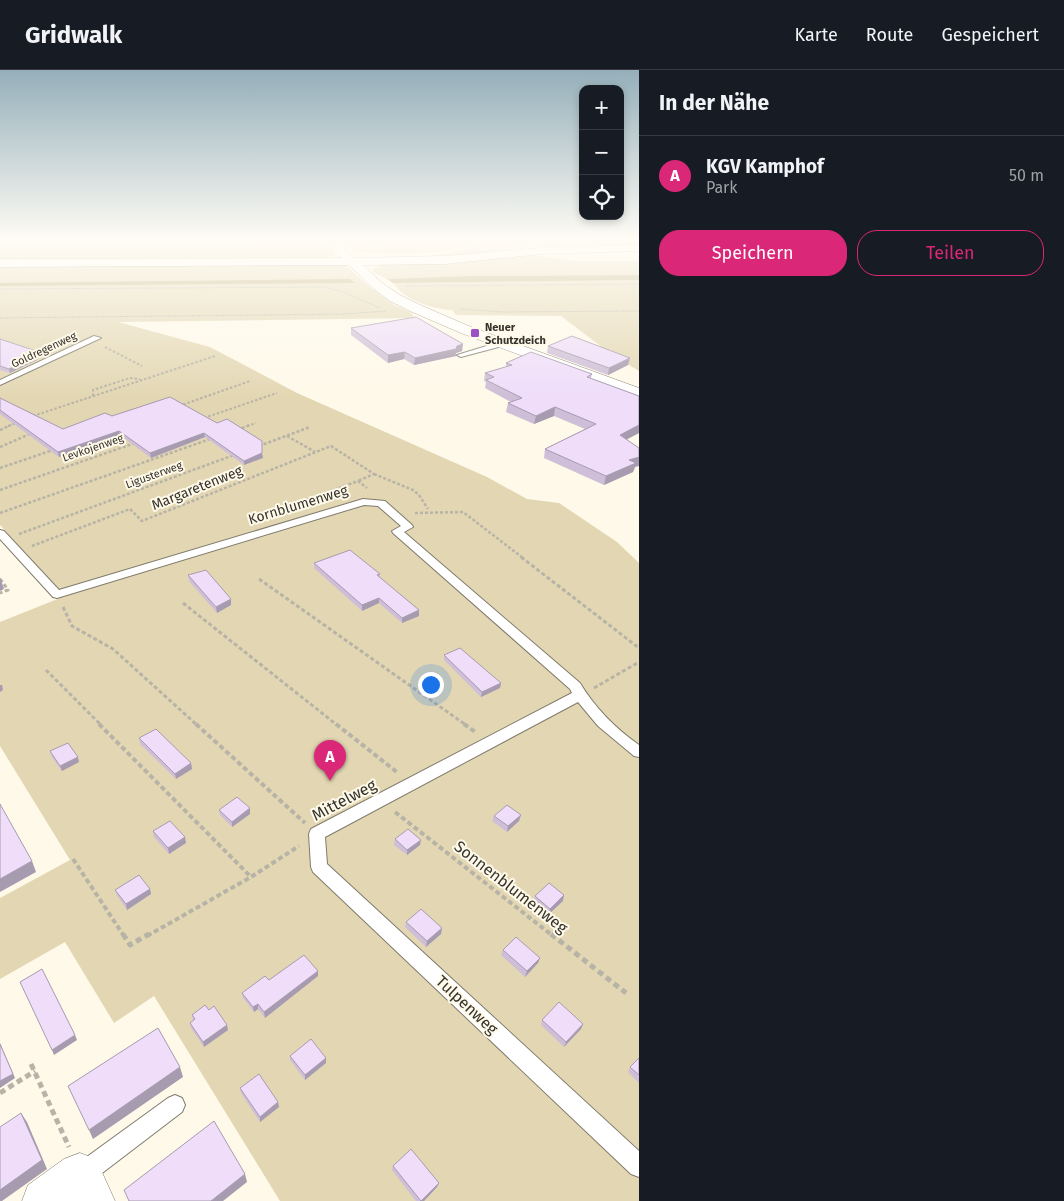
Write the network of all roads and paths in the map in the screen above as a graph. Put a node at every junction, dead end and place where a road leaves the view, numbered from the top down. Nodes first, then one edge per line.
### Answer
1 (342, 292) edge
2 (385, 292) edge
3 (407, 309) junction
4 (459, 309) dead end
5 (639, 311) edge
6 (0, 318) edge
7 (94, 339) joint
8 (503, 343) junction
9 (461, 354) edge
10 (214, 356) dead end
11 (142, 366) dead end
12 (145, 379) junction
13 (250, 381) dead end
14 (0, 383) edge
15 (277, 393) dead end
16 (639, 394) edge
17 (93, 396) junction
18 (170, 409) edge
19 (196, 421) edge
20 (40, 422) edge
21 (16, 423) edge
22 (256, 423) dead end
23 (310, 427) dead end
24 (0, 430) edge
25 (39, 430) edge
26 (228, 433) edge
27 (219, 436) edge
28 (286, 436) junction
29 (141, 440) edge
30 (258, 446) edge
31 (0, 447) edge
32 (54, 449) edge
33 (315, 452) junction
34 (239, 453) edge
35 (0, 468) edge
36 (374, 474) junction
37 (358, 481) junction
38 (0, 490) edge
39 (381, 503) junction
40 (278, 510) dead end
41 (428, 510) junction
42 (0, 513) edge
43 (398, 518) junction
44 (2, 536) edge
45 (17, 552) junction
46 (0, 579) edge
47 (258, 579) dead end
48 (0, 593) edge
49 (57, 594) junction
50 (183, 603) dead end
51 (639, 648) edge
52 (639, 662) edge
53 (46, 670) dead end
54 (580, 696) junction
55 (491, 742) junction
56 (639, 752) edge
57 (412, 784) junction
58 (381, 801) junction
59 (317, 834) junction
60 (73, 859) dead end
61 (250, 877) junction
62 (626, 993) dead end
63 (31, 1064) dead end
64 (34, 1071) junction
65 (0, 1093) edge
66 (176, 1105) dead end
67 (639, 1166) edge
68 (87, 1188) edge
69 (44, 1201) edge

1 - 3 path
2 - 3 street
3 - 6 path
3 - 8 street
4 - 5 path
7 - 11 path
7 - 14 lane, Goldregenweg
8 - 9 lane
8 - 16 street
10 - 12 path
12 - 17 path
12 - 17 path
13 - 18 path
15 - 19 path
17 - 20 path
21 - 24 path
22 - 26 path
23 - 28 path
25 - 31 path
27 - 42 path
28 - 30 path
28 - 33 path
29 - 38 path, Levkojenweg
32 - 35 path
33 - 36 path, Margaretenweg
33 - 45 path, Margaretenweg
34 - 44 path, Ligusterweg
36 - 37 path
36 - 41 path
37 - 39 path
37 - 40 path
39 - 43 lane
39 - 49 lane, Kornblumenweg
41 - 43 path
41 - 51 path
43 - 54 lane
44 - 45 lane
45 - 49 lane
46 - 48 path
47 - 55 path
49 - 59 path
50 - 57 path
52 - 54 path
53 - 61 path
54 - 55 lane, Mittelweg
54 - 56 lane
55 - 57 lane, Mittelweg
57 - 58 lane, Mittelweg
58 - 59 lane, Mittelweg
58 - 62 path, Sonnenblumenweg
59 - 61 path, Mittelweg
59 - 67 lane, Tulpenweg
60 - 61 path, Mittelweg
63 - 64 path
64 - 65 path
64 - 68 path
66 - 68 lane
68 - 69 street

